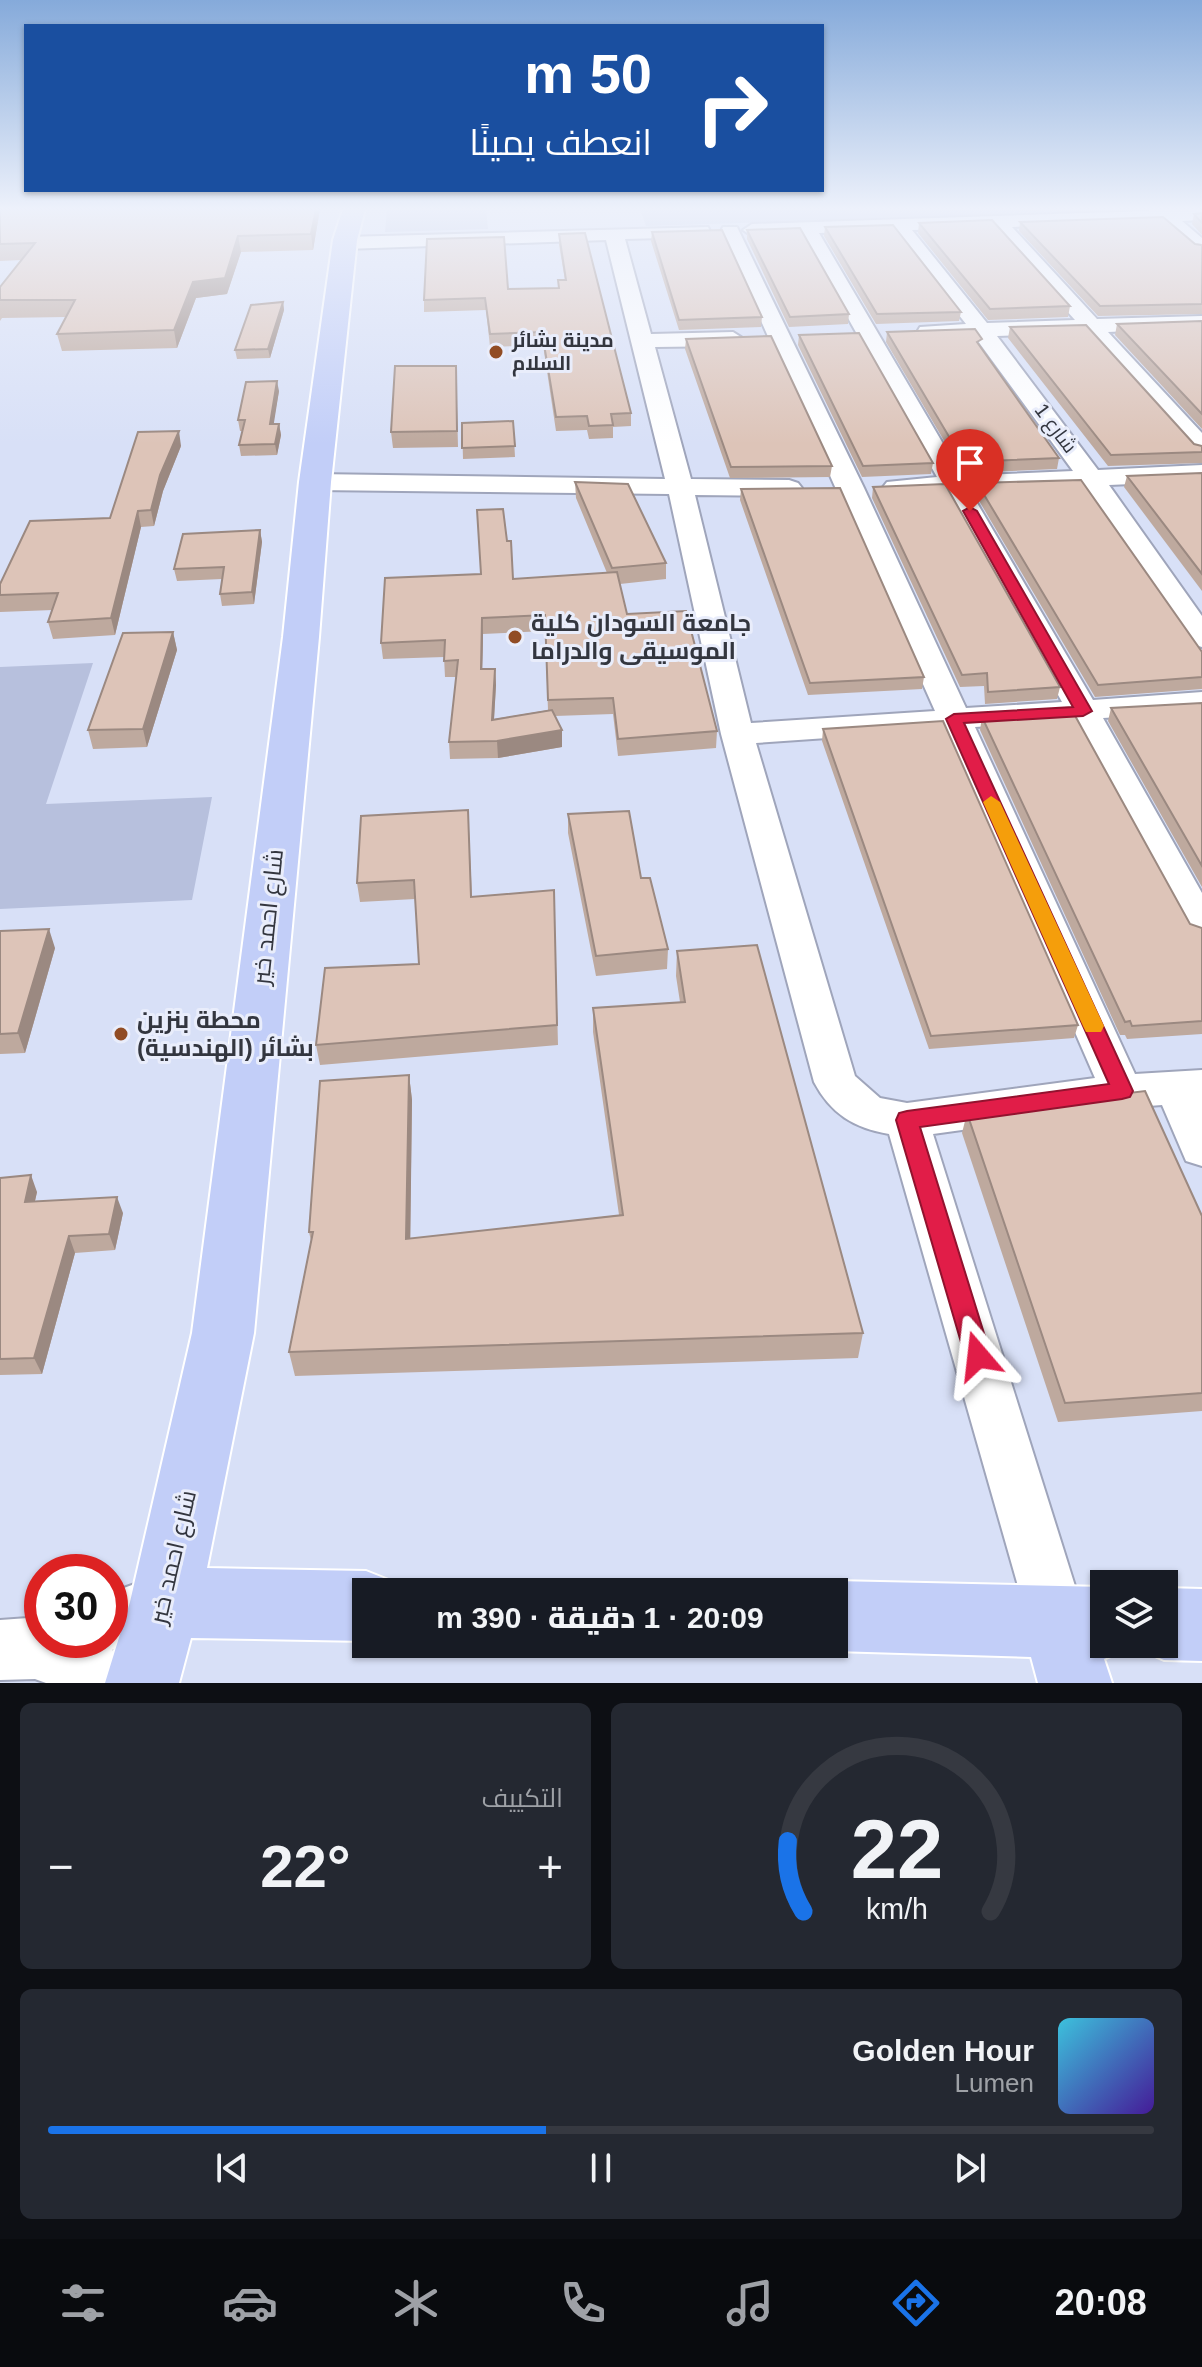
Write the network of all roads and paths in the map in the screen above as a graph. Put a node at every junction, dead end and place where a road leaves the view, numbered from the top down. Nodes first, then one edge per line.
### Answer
1 (339, 288) edge
2 (629, 288) edge
3 (764, 288) edge
4 (840, 288) edge
5 (949, 288) edge
6 (1057, 288) edge
7 (1202, 322) edge
8 (1178, 323) junction
9 (1093, 326) junction
10 (983, 330) junction
11 (866, 334) junction
12 (837, 335) edge
13 (794, 337) junction
14 (643, 341) junction
15 (1202, 347) edge
16 (1202, 448) edge
17 (1202, 473) edge
18 (1093, 478) junction
19 (315, 482) junction
20 (956, 486) junction
21 (826, 488) junction
22 (681, 489) junction
23 (1202, 638) edge
24 (1202, 702) edge
25 (1083, 711) junction
26 (954, 719) junction
27 (737, 734) junction
28 (1202, 927) edge
29 (1189, 1086) edge
30 (1122, 1091) junction
31 (907, 1120) junction
32 (1202, 1148) edge
33 (352, 1606) edge
34 (137, 1612) edge
35 (848, 1617) edge
36 (1178, 1624) edge
37 (1202, 1625) edge
38 (1079, 1642) edge
39 (60, 1658) edge
40 (119, 1683) edge
41 (142, 1683) edge

1 - 19 main road, شارع احمد خير
2 - 14 street
3 - 13 street
4 - 11 street
5 - 10 street, شارع 1
6 - 9 street
7 - 8 street
8 - 9 street
8 - 15 street
9 - 10 street
9 - 16 street
10 - 11 street
10 - 18 street, شارع 1
11 - 12 street
11 - 20 street
13 - 14 street
13 - 21 street
14 - 22 street
17 - 18 street
18 - 20 street
18 - 23 street, شارع 1
19 - 22 street
19 - 34 main road, شارع احمد خير
20 - 21 street
20 - 25 street
21 - 22 street
21 - 26 street
22 - 27 street
24 - 25 street
25 - 26 street
25 - 28 street
26 - 27 street
26 - 30 street
27 - 31 street
29 - 30 street
29 - 32 street
30 - 31 street
31 - 38 street
33 - 34 main road
34 - 41 main road, شارع احمد خير
35 - 38 main road
36 - 37 main road
39 - 40 street

